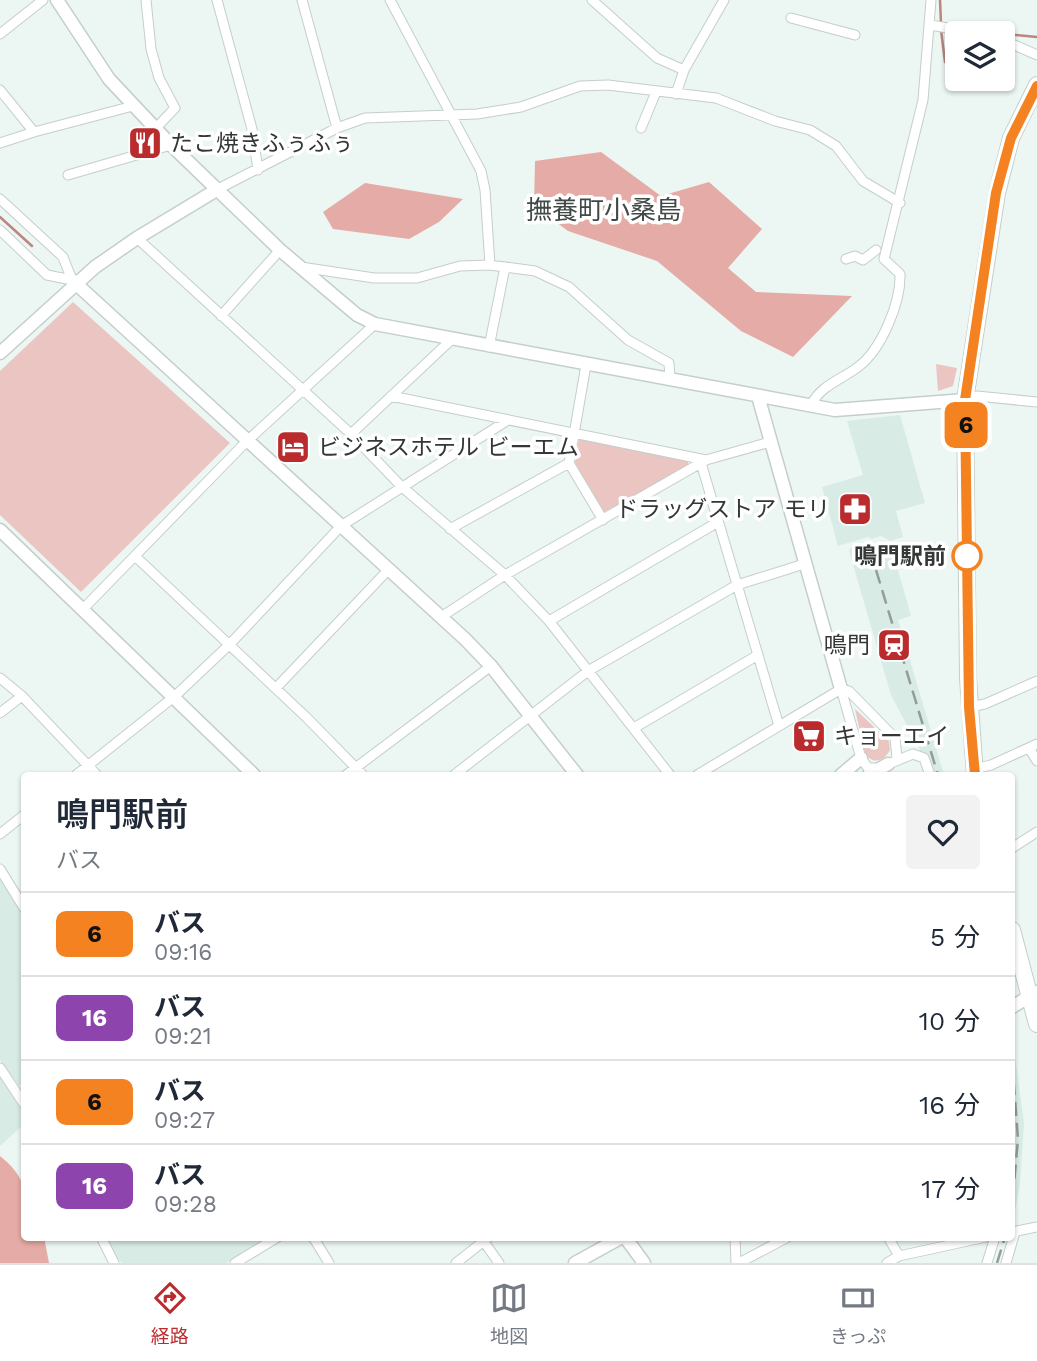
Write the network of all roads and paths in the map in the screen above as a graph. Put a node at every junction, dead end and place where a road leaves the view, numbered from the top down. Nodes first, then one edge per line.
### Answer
1 (43, 0) edge
2 (57, 0) edge
3 (146, 0) edge
4 (217, 0) edge
5 (302, 0) edge
6 (390, 0) edge
7 (592, 0) edge
8 (724, 0) edge
9 (931, 0) edge
10 (791, 18) dead end
11 (931, 25) junction
12 (945, 28) edge
13 (0, 34) edge
14 (855, 35) dead end
15 (1015, 45) edge
16 (1037, 55) edge
17 (684, 70) junction
18 (1037, 85) edge
19 (0, 90) edge
20 (656, 92) junction
21 (676, 94) junction
22 (133, 106) junction
23 (450, 113) junction
24 (155, 128) junction
25 (337, 128) junction
26 (641, 128) dead end
27 (34, 132) junction
28 (0, 143) edge
29 (171, 145) junction
30 (258, 170) junction
31 (68, 175) dead end
32 (218, 189) junction
33 (0, 199) edge
34 (900, 203) junction
35 (0, 230) edge
36 (136, 238) junction
37 (280, 250) junction
38 (876, 250) dead end
39 (846, 259) dead end
40 (490, 265) junction
41 (301, 267) junction
42 (505, 267) junction
43 (74, 283) junction
44 (221, 316) junction
45 (375, 324) junction
46 (451, 340) junction
47 (489, 346) junction
48 (0, 353) edge
49 (586, 365) junction
50 (670, 380) junction
51 (303, 390) junction
52 (391, 396) junction
53 (758, 396) junction
54 (965, 400) junction
55 (1037, 402) edge
56 (811, 405) junction
57 (508, 420) junction
58 (574, 433) junction
59 (351, 434) junction
60 (247, 441) junction
61 (770, 442) junction
62 (704, 462) junction
63 (569, 463) junction
64 (401, 486) junction
65 (603, 520) junction
66 (718, 523) junction
67 (341, 526) junction
68 (450, 528) junction
69 (0, 530) edge
70 (136, 557) junction
71 (804, 564) junction
72 (388, 569) junction
73 (505, 575) junction
74 (737, 585) junction
75 (82, 610) junction
76 (441, 617) junction
77 (549, 621) junction
78 (230, 644) junction
79 (758, 655) junction
80 (491, 666) junction
81 (589, 671) junction
82 (0, 678) edge
83 (1037, 681) edge
84 (276, 688) junction
85 (841, 689) junction
86 (22, 696) junction
87 (175, 696) junction
88 (969, 707) junction
89 (0, 713) edge
90 (531, 716) junction
91 (779, 726) junction
92 (634, 728) junction
93 (1033, 746) edge
94 (861, 758) junction
95 (893, 761) junction
96 (1037, 761) edge
97 (89, 765) junction
98 (357, 767) junction
99 (80, 772) edge
100 (95, 772) edge
101 (251, 772) edge
102 (350, 772) edge
103 (361, 772) edge
104 (458, 772) edge
105 (571, 772) edge
106 (668, 772) edge
107 (702, 772) edge
108 (845, 772) edge
109 (874, 772) edge
110 (929, 772) edge
111 (974, 772) edge
112 (21, 817) edge
113 (1037, 832) edge
114 (0, 834) edge
115 (1015, 846) edge
116 (0, 869) edge
117 (21, 903) edge
118 (1015, 939) edge
119 (1033, 995) edge
120 (1015, 1005) edge
121 (1037, 1024) edge
122 (0, 1068) edge
123 (21, 1100) edge
124 (1037, 1227) edge
125 (1015, 1232) edge
126 (103, 1241) edge
127 (271, 1241) edge
128 (315, 1241) edge
129 (482, 1241) edge
130 (485, 1241) edge
131 (616, 1241) edge
132 (626, 1241) edge
133 (735, 1241) edge
134 (780, 1241) edge
135 (890, 1241) edge
136 (968, 1241) edge
137 (994, 1241) edge
138 (1011, 1241) edge
139 (899, 1256) junction
140 (114, 1263) edge
141 (235, 1263) edge
142 (329, 1263) edge
143 (456, 1263) edge
144 (499, 1263) edge
145 (575, 1263) edge
146 (643, 1263) edge
147 (738, 1263) edge
148 (887, 1263) edge
149 (987, 1263) edge
150 (1006, 1263) edge

1 - 13 street
2 - 22 street
3 - 24 street
4 - 30 street
5 - 25 street
6 - 23 street
7 - 17 street
8 - 17 street
9 - 11 street
10 - 14 street
11 - 12 street
11 - 34 street
15 - 16 street
17 - 21 street
18 - 54 highway
19 - 27 street
20 - 21 street
20 - 23 street
20 - 26 street
21 - 34 street
22 - 24 street
22 - 27 street
23 - 25 street
23 - 40 street
24 - 29 street
25 - 30 street
27 - 28 street
29 - 31 street
29 - 32 street
30 - 32 street
32 - 36 street
32 - 37 street
33 - 43 street
34 - 56 street
35 - 43 street
36 - 43 street
36 - 44 street
37 - 41 street
37 - 44 street
38 - 39 street
40 - 41 street
40 - 42 street
41 - 45 street
42 - 47 street
42 - 50 street
43 - 48 street
43 - 60 street
44 - 51 street
45 - 46 street
45 - 51 street
46 - 47 street
46 - 52 street
47 - 49 street
49 - 50 street
49 - 58 street
50 - 53 street
51 - 59 street
51 - 60 street
52 - 57 street
52 - 59 street
53 - 56 street
53 - 61 street
54 - 55 street
54 - 56 street
54 - 88 highway
57 - 58 street
57 - 64 street
58 - 62 street
58 - 63 street
59 - 64 street
60 - 67 street
60 - 70 street
61 - 62 street
61 - 71 street
62 - 65 street
62 - 66 street
63 - 65 street
63 - 68 street
64 - 67 street
64 - 68 street
65 - 73 street
66 - 74 street
66 - 77 street
67 - 72 street
67 - 78 street
68 - 73 street
69 - 75 street
70 - 75 street
70 - 78 street
71 - 74 street
71 - 85 street
72 - 76 street
72 - 84 street
73 - 76 street
73 - 77 street
74 - 79 street
74 - 81 street
75 - 87 street
76 - 80 street
77 - 81 street
78 - 84 street
78 - 87 street
79 - 91 street
79 - 92 street
80 - 90 street
80 - 98 street
81 - 90 street
81 - 92 street
82 - 86 street
83 - 88 street
84 - 98 street
85 - 91 street
85 - 94 street
85 - 95 street
86 - 89 street
86 - 97 street
87 - 97 street
87 - 101 street
88 - 111 highway
90 - 104 street
90 - 105 street
91 - 107 street
92 - 106 street
93 - 96 street
93 - 111 street
94 - 95 street
94 - 108 street
95 - 109 street
95 - 110 street
97 - 99 street
97 - 100 street
98 - 102 street
98 - 103 street
112 - 114 street
113 - 115 street
116 - 117 street
118 - 119 highway
119 - 120 street
119 - 121 highway
122 - 123 street
124 - 125 street
126 - 140 street
127 - 141 street
128 - 142 street
129 - 143 street
130 - 144 street
131 - 145 street
132 - 146 street
133 - 147 street
134 - 147 street
135 - 139 street
136 - 139 street
137 - 149 street
138 - 150 street
139 - 148 street

